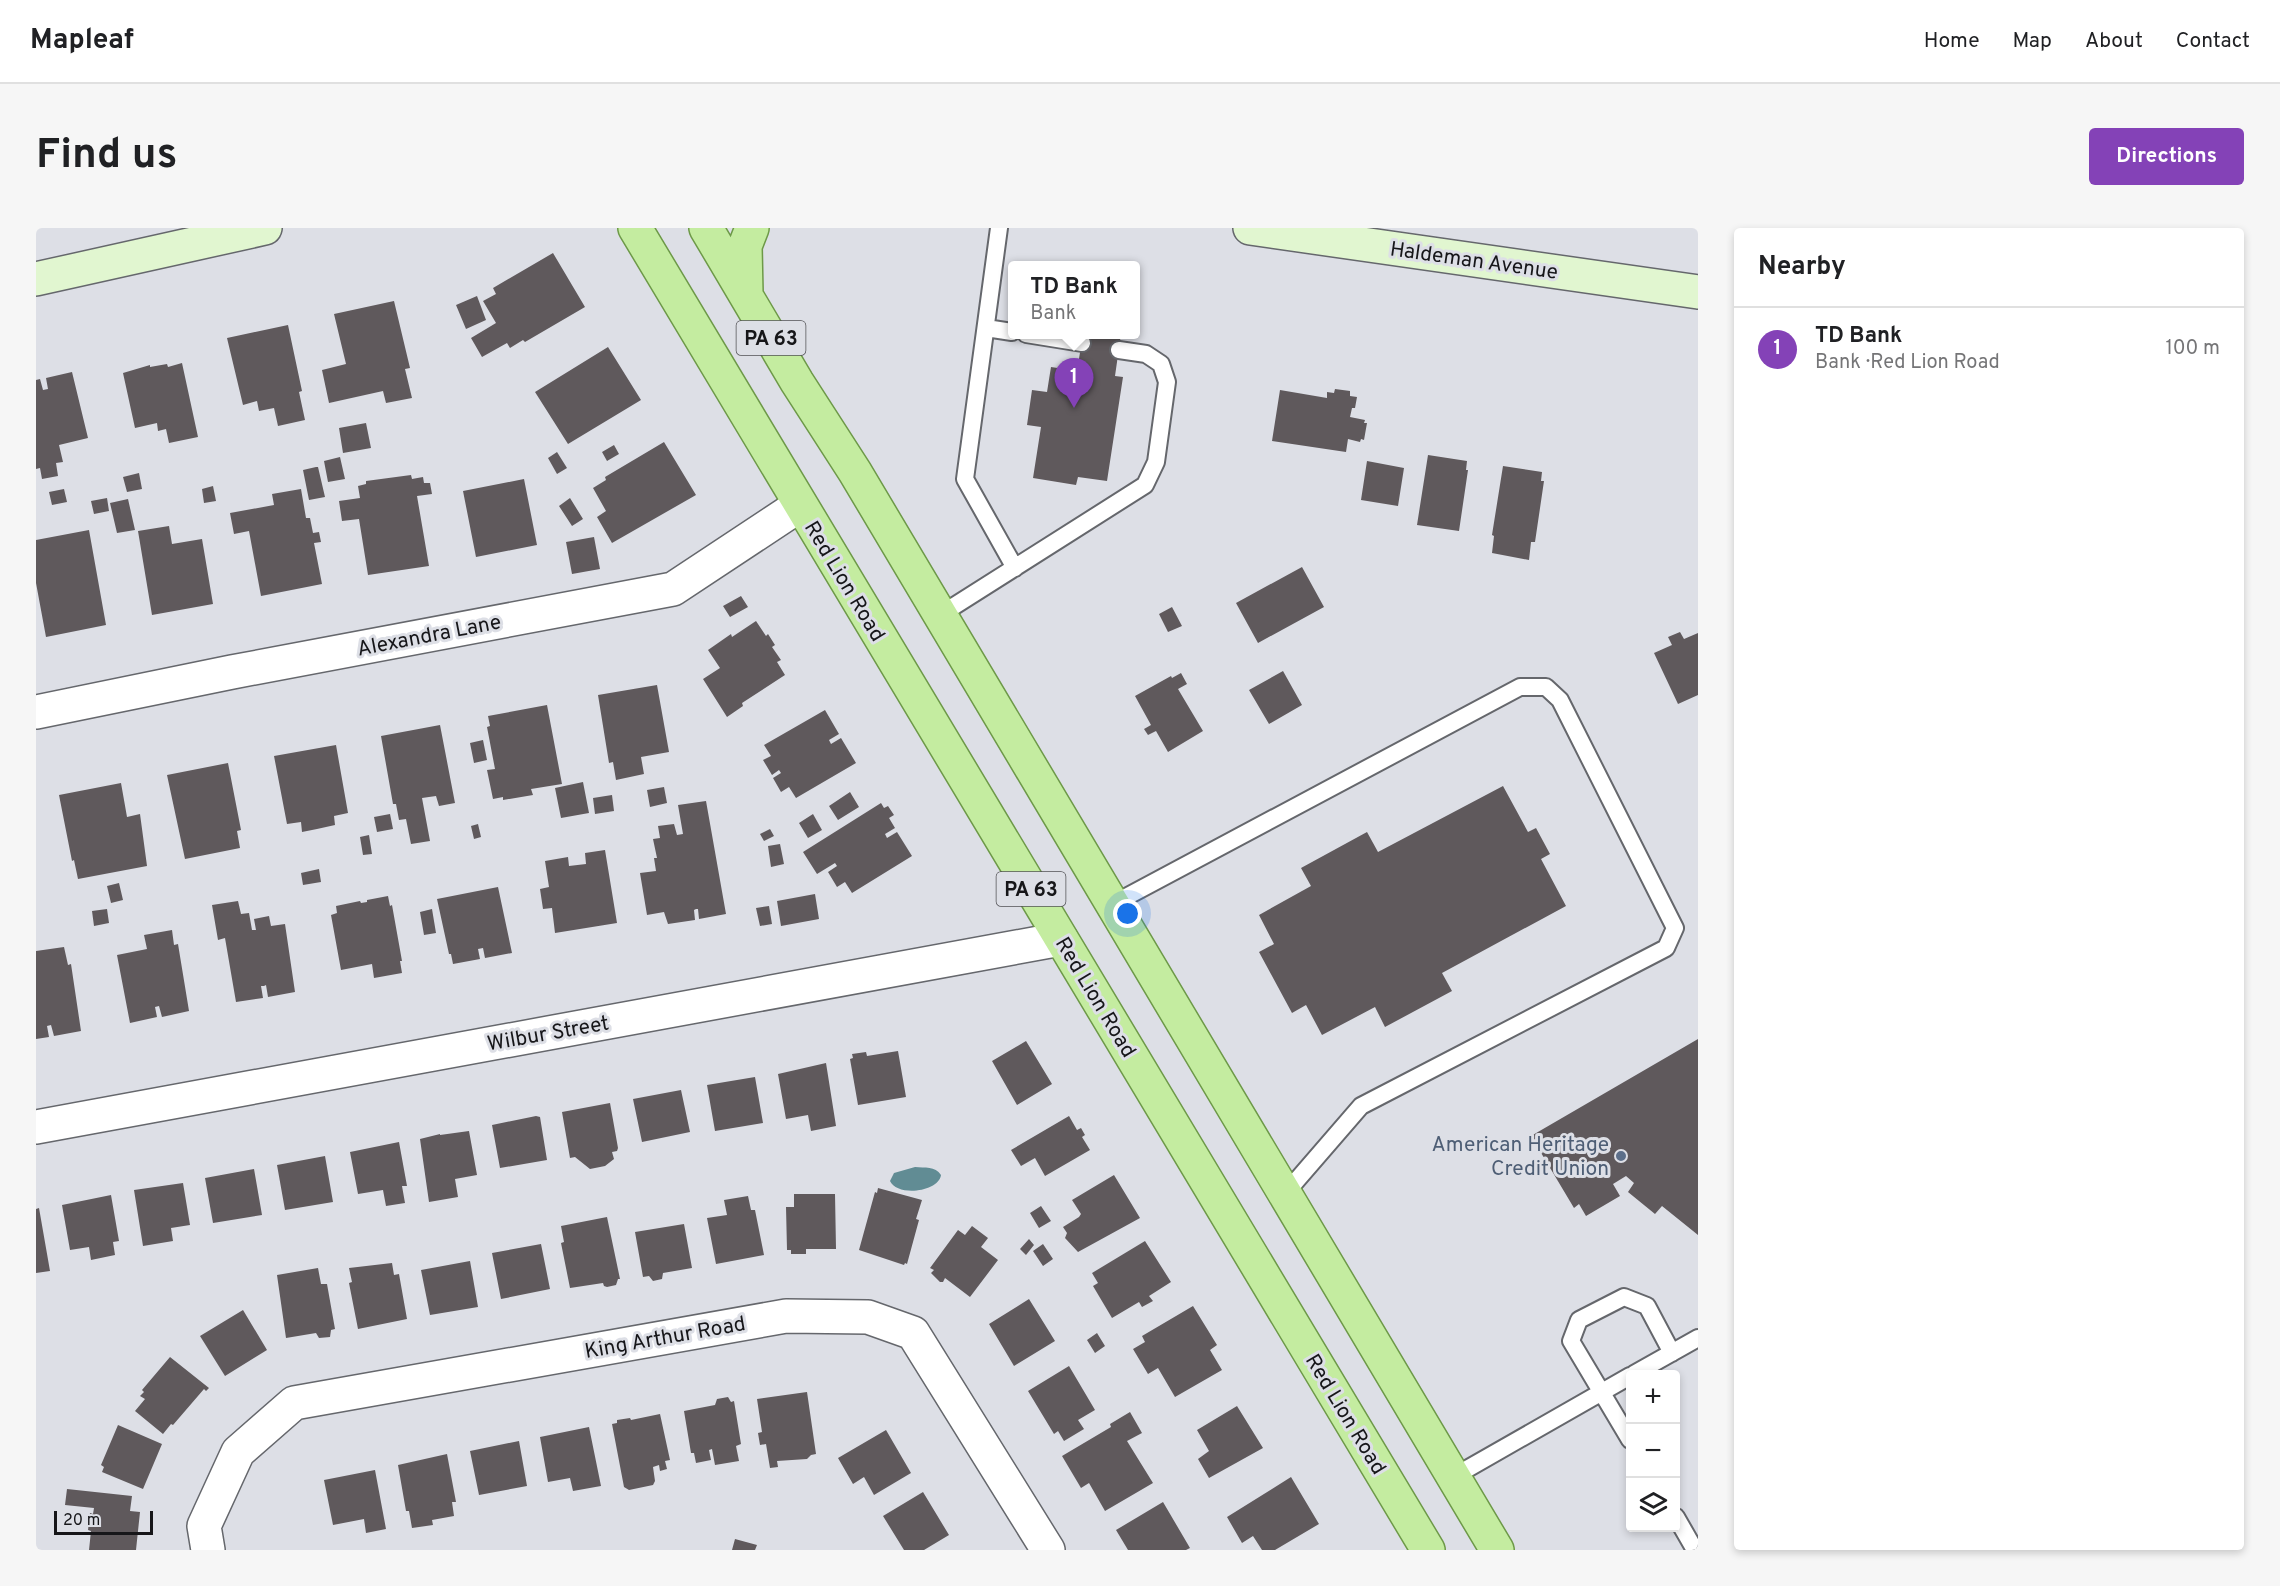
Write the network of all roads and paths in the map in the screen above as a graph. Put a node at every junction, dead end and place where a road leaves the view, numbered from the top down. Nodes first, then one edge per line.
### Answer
1 (265, 228) edge
2 (635, 228) edge
3 (706, 228) edge
4 (752, 228) edge
5 (999, 228) edge
6 (1250, 228) edge
7 (36, 279) edge
8 (1698, 292) edge
9 (746, 294) junction
10 (986, 328) junction
11 (1008, 331) edge
12 (1057, 339) edge
13 (1082, 343) dead end
14 (1119, 350) dead end
15 (800, 505) junction
16 (1015, 568) junction
17 (940, 615) junction
18 (36, 712) edge
19 (1111, 905) junction
20 (1061, 939) junction
21 (36, 1126) edge
22 (1284, 1195) junction
23 (1698, 1338) edge
24 (1672, 1353) junction
25 (1641, 1370) edge
26 (1626, 1378) edge
27 (1602, 1392) junction
28 (1626, 1433) edge
29 (1453, 1477) junction
30 (1680, 1524) edge
31 (208, 1550) edge
32 (1048, 1550) edge
33 (1428, 1550) edge
34 (1497, 1550) edge
35 (1695, 1550) edge

1 - 7 main road
2 - 15 main road, Red Lion Road / PA 63
3 - 9 main road, PA 63
4 - 9 main road
5 - 10 lane
6 - 8 main road, Haldeman Avenue
9 - 17 main road, PA 63
10 - 11 lane
10 - 16 lane
12 - 13 lane
14 - 16 lane
15 - 18 street, Alexandra Lane
15 - 20 main road, Red Lion Road / PA 63
16 - 17 lane
17 - 19 main road, PA 63
19 - 22 main road, PA 63
19 - 22 lane
20 - 21 street, Wilbur Street
20 - 33 main road, Red Lion Road / PA 63
22 - 29 main road, PA 63
23 - 24 lane
24 - 25 lane
24 - 27 lane
26 - 27 lane
27 - 28 lane
27 - 29 lane
29 - 34 main road, PA 63
30 - 35 lane
31 - 32 street, King Arthur Road

